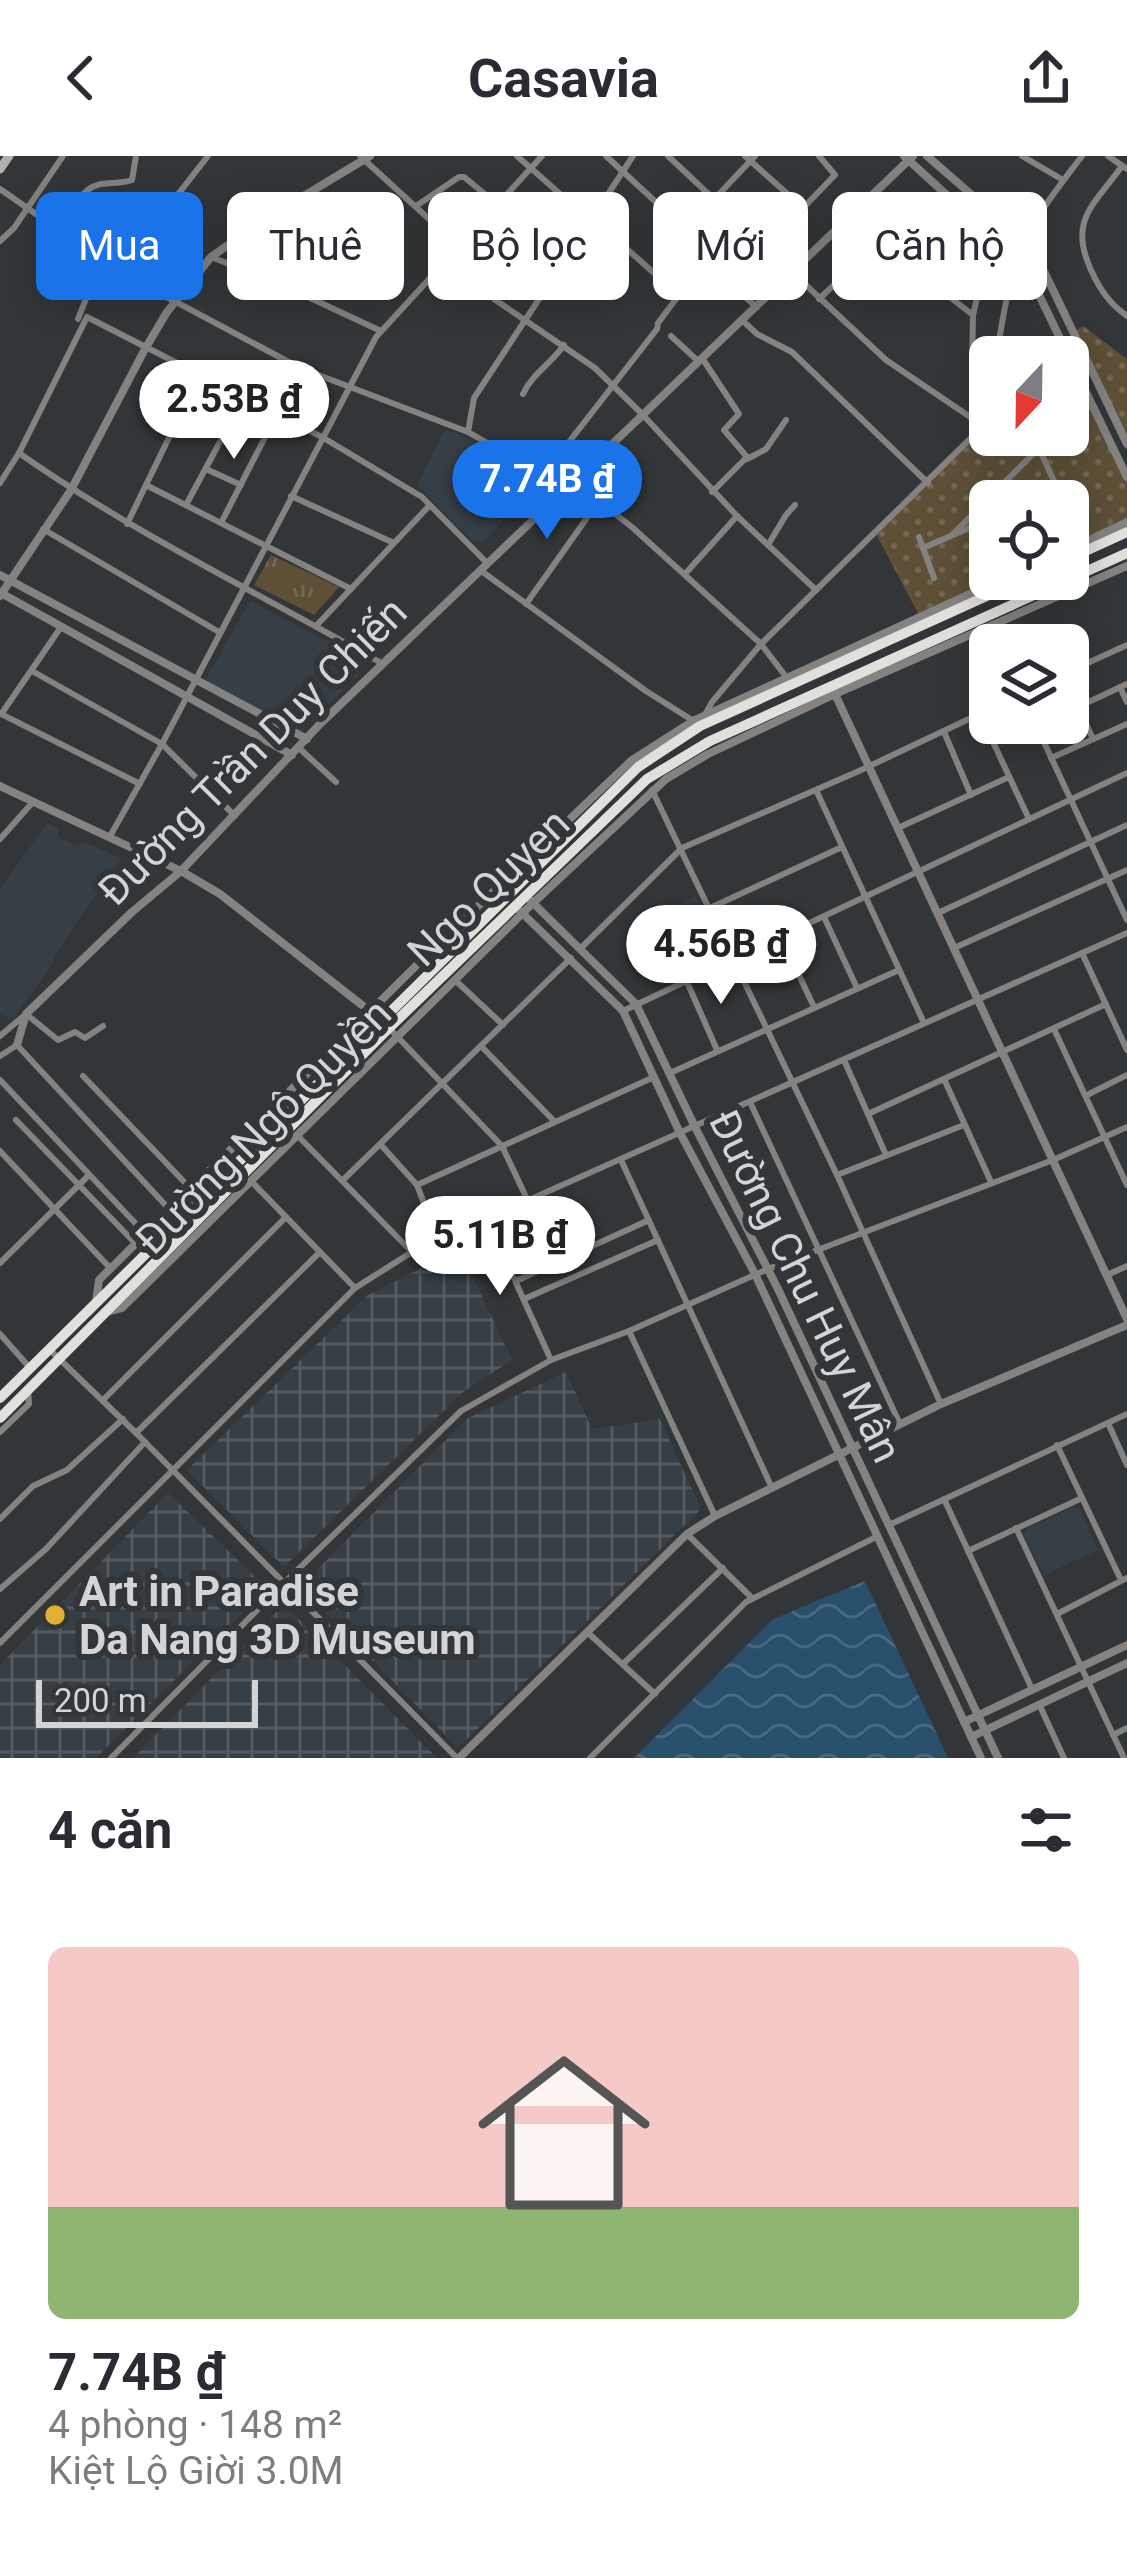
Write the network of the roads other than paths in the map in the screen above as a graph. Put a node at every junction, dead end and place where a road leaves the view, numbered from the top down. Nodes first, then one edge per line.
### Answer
1 (9, 156) edge
2 (63, 156) edge
3 (136, 156) edge
4 (208, 156) edge
5 (517, 156) edge
6 (542, 156) edge
7 (606, 156) edge
8 (633, 156) edge
9 (668, 156) edge
10 (819, 156) edge
11 (927, 156) edge
12 (1022, 156) edge
13 (1082, 156) edge
14 (1108, 156) edge
15 (365, 157) edge
16 (750, 158) edge
17 (908, 158) edge
18 (1035, 159) edge
19 (531, 168) junction
20 (1125, 168) edge
21 (0, 169) edge
22 (623, 172) junction
23 (1064, 181) junction
24 (0, 189) edge
25 (85, 192) edge
26 (180, 192) edge
27 (437, 192) edge
28 (482, 192) edge
29 (508, 192) edge
30 (558, 192) edge
31 (610, 192) edge
32 (708, 192) edge
33 (720, 192) edge
34 (876, 192) edge
35 (945, 192) edge
36 (969, 192) edge
37 (428, 198) edge
38 (653, 200) edge
39 (1047, 204) edge
40 (416, 206) junction
41 (27, 209) junction
42 (36, 215) edge
43 (428, 217) edge
44 (832, 236) edge
45 (0, 241) edge
46 (629, 253) edge
47 (211, 257) junction
48 (808, 258) edge
49 (653, 274) edge
50 (1047, 277) edge
51 (428, 280) edge
52 (832, 286) edge
53 (808, 288) edge
54 (819, 298) junction
55 (87, 300) edge
56 (170, 300) edge
57 (497, 300) edge
58 (537, 300) edge
59 (675, 300) edge
60 (748, 300) edge
61 (764, 300) edge
62 (953, 300) edge
63 (977, 300) edge
64 (1008, 300) edge
65 (1042, 300) edge
66 (174, 302) junction
67 (757, 307) junction
68 (973, 315) junction
69 (1127, 316) edge
70 (82, 318) junction
71 (524, 319) junction
72 (743, 320) junction
73 (381, 331) junction
74 (671, 336) dead end
75 (973, 336) edge
76 (1000, 336) edge
77 (564, 345) junction
78 (145, 349) junction
79 (700, 360) junction
80 (200, 375) junction
81 (613, 385) junction
82 (351, 387) junction
83 (523, 394) dead end
84 (244, 398) junction
85 (642, 414) junction
86 (277, 415) junction
87 (969, 416) edge
88 (786, 420) dead end
89 (469, 432) junction
90 (322, 437) junction
91 (969, 439) edge
92 (1127, 444) edge
93 (19, 453) junction
94 (1031, 456) edge
95 (747, 460) junction
96 (206, 470) junction
97 (547, 477) junction
98 (1127, 477) edge
99 (0, 482) edge
100 (928, 483) junction
101 (146, 485) junction
102 (241, 485) junction
103 (566, 486) junction
104 (71, 490) junction
105 (712, 492) junction
106 (291, 496) junction
107 (598, 501) junction
108 (795, 505) dead end
109 (186, 506) junction
110 (430, 506) junction
111 (737, 516) junction
112 (1127, 522) edge
113 (221, 523) junction
114 (127, 524) junction
115 (969, 528) edge
116 (44, 529) junction
117 (1127, 532) edge
118 (952, 535) junction
119 (919, 537) dead end
120 (1089, 540) edge
121 (394, 543) junction
122 (768, 545) junction
123 (266, 546) junction
124 (922, 548) junction
125 (1089, 549) edge
126 (1127, 554) edge
127 (1127, 566) edge
128 (483, 567) junction
129 (685, 574) junction
130 (0, 575) edge
131 (934, 578) dead end
132 (10, 581) junction
133 (244, 589) junction
134 (351, 589) junction
135 (816, 590) junction
136 (0, 594) edge
137 (969, 595) edge
138 (976, 600) edge
139 (526, 604) junction
140 (316, 626) junction
141 (61, 627) junction
142 (220, 632) junction
143 (761, 644) junction
144 (1127, 645) edge
145 (1089, 662) edge
146 (383, 664) junction
147 (32, 671) junction
148 (787, 678) junction
149 (195, 681) junction
150 (1124, 685) edge
151 (833, 690) junction
152 (187, 698) junction
153 (1089, 702) edge
154 (1127, 702) edge
155 (1, 715) edge
156 (969, 719) edge
157 (700, 721) junction
158 (1127, 724) edge
159 (944, 731) junction
160 (1089, 731) edge
161 (307, 739) junction
162 (1093, 740) junction
163 (162, 744) junction
164 (994, 744) edge
165 (1044, 744) edge
166 (296, 751) junction
167 (1051, 758) junction
168 (869, 767) junction
169 (1127, 773) edge
170 (1010, 777) junction
171 (336, 782) dead end
172 (140, 784) junction
173 (0, 786) edge
174 (652, 790) junction
175 (817, 790) junction
176 (971, 794) junction
177 (1070, 800) junction
178 (33, 802) junction
179 (235, 816) junction
180 (1029, 819) junction
181 (1127, 825) edge
182 (898, 828) junction
183 (109, 838) junction
184 (0, 839) edge
185 (1091, 843) junction
186 (842, 847) junction
187 (682, 848) junction
188 (1127, 870) edge
189 (181, 871) junction
190 (918, 872) junction
191 (1108, 879) junction
192 (512, 882) junction
193 (500, 893) junction
194 (865, 898) junction
195 (530, 899) junction
196 (710, 908) junction
197 (519, 910) junction
198 (938, 913) junction
199 (824, 916) junction
200 (1127, 920) edge
201 (1127, 933) edge
202 (782, 937) junction
203 (581, 948) junction
204 (954, 948) junction
205 (1082, 952) junction
206 (571, 958) junction
207 (733, 958) junction
208 (898, 970) junction
209 (455, 980) junction
210 (686, 981) junction
211 (857, 988) junction
212 (977, 999) junction
213 (636, 1004) junction
214 (1106, 1004) junction
215 (814, 1006) junction
216 (623, 1011) junction
217 (26, 1014) junction
218 (924, 1023) junction
219 (384, 1024) junction
220 (502, 1025) junction
221 (103, 1026) dead end
222 (767, 1028) junction
223 (1054, 1029) junction
224 (0, 1036) edge
225 (17, 1045) junction
226 (481, 1046) junction
227 (717, 1050) junction
228 (1127, 1050) edge
229 (1001, 1053) junction
230 (0, 1056) edge
231 (843, 1059) junction
232 (670, 1073) junction
233 (1127, 1075) edge
234 (83, 1076) dead end
235 (654, 1077) junction
236 (944, 1079) junction
237 (0, 1080) edge
238 (443, 1083) junction
239 (792, 1083) junction
240 (1086, 1096) junction
241 (750, 1102) junction
242 (868, 1114) junction
243 (16, 1120) dead end
244 (555, 1122) junction
245 (964, 1125) junction
246 (694, 1127) junction
247 (1127, 1127) edge
248 (680, 1133) junction
249 (297, 1135) junction
250 (1106, 1137) junction
251 (381, 1145) junction
252 (502, 1146) junction
253 (0, 1151) edge
254 (68, 1152) junction
255 (886, 1155) junction
256 (621, 1160) junction
257 (1053, 1160) junction
258 (56, 1162) junction
259 (89, 1175) junction
260 (837, 1175) junction
261 (343, 1180) junction
262 (250, 1181) junction
263 (991, 1182) junction
264 (1127, 1183) edge
265 (80, 1184) junction
266 (417, 1185) junction
267 (191, 1189) junction
268 (528, 1201) junction
269 (117, 1205) junction
270 (55, 1210) junction
271 (170, 1210) junction
272 (106, 1214) junction
273 (286, 1217) junction
274 (487, 1219) junction
275 (649, 1220) junction
276 (862, 1232) junction
277 (150, 1239) junction
278 (438, 1240) junction
279 (658, 1240) junction
280 (136, 1244) junction
281 (819, 1250) junction
282 (412, 1252) junction
283 (320, 1253) junction
284 (0, 1263) edge
285 (1127, 1266) edge
286 (768, 1268) junction
287 (111, 1269) junction
288 (754, 1274) junction
289 (1107, 1275) junction
290 (515, 1281) junction
291 (355, 1288) junction
292 (524, 1299) junction
293 (688, 1305) junction
294 (100, 1308) junction
295 (1127, 1322) edge
296 (628, 1331) junction
297 (0, 1334) edge
298 (54, 1353) junction
299 (551, 1360) junction
300 (31, 1367) junction
301 (28, 1389) junction
302 (3, 1393) edge
303 (103, 1400) junction
304 (940, 1404) junction
305 (1127, 1414) edge
306 (0, 1418) edge
307 (122, 1419) junction
308 (1108, 1423) junction
309 (900, 1424) junction
310 (0, 1432) edge
311 (136, 1433) junction
312 (145, 1442) junction
313 (1057, 1445) junction
314 (853, 1448) junction
315 (839, 1455) junction
316 (1127, 1465) edge
317 (171, 1469) junction
318 (772, 1488) junction
319 (944, 1498) junction
320 (1082, 1498) junction
321 (715, 1516) junction
322 (0, 1519) edge
323 (890, 1525) junction
324 (1016, 1528) junction
325 (687, 1534) junction
326 (876, 1537) junction
327 (968, 1551) junction
328 (723, 1568) junction
329 (1124, 1579) edge
330 (283, 1584) junction
331 (0, 1589) edge
332 (752, 1598) junction
333 (1057, 1614) junction
334 (586, 1631) junction
335 (2, 1636) edge
336 (1127, 1645) edge
337 (1127, 1663) edge
338 (623, 1664) junction
339 (1082, 1667) junction
340 (1089, 1681) junction
341 (1032, 1689) junction
342 (656, 1694) junction
343 (1039, 1705) junction
344 (978, 1715) junction
345 (964, 1723) junction
346 (1127, 1728) edge
347 (986, 1730) junction
348 (1113, 1735) junction
349 (971, 1737) junction
350 (111, 1758) edge
351 (458, 1758) edge
352 (590, 1758) edge
353 (981, 1758) edge
354 (998, 1758) edge
355 (1064, 1758) edge
356 (1124, 1758) edge

1 - 21 main road
2 - 41 street
3 - 25 street
4 - 26 street
5 - 19 street
6 - 19 street
7 - 22 street
8 - 22 street
9 - 32 street
10 - 16 street
11 - 36 street
12 - 18 street
13 - 23 street
14 - 20 street
15 - 40 street
15 - 47 street
16 - 33 street
17 - 34 street, Đường Trần Duy Chiến
17 - 35 street
18 - 23 street
19 - 29 street
19 - 30 street
20 - 69 street
22 - 31 street
22 - 38 street
23 - 39 street
24 - 41 street
27 - 28 street
37 - 40 street
40 - 43 street
41 - 42 street
41 - 45 street
44 - 48 street, Đường Trần Duy Chiến
46 - 49 street
47 - 66 street
47 - 73 street
50 - 92 street
51 - 73 street
52 - 54 street
53 - 54 street
54 - 87 street
55 - 70 street
56 - 66 street
57 - 71 street
58 - 71 street
59 - 81 street
60 - 67 street
61 - 67 street, Đường Trần Duy Chiến
62 - 68 street
63 - 68 street
64 - 76 street
65 - 98 street
66 - 78 street
66 - 82 street
67 - 72 street, Đường Trần Duy Chiến
68 - 75 street
70 - 78 street
70 - 93 street
71 - 77 street
71 - 89 street
72 - 79 street, Đường Trần Duy Chiến
72 - 100 street
73 - 82 street
74 - 79 street
77 - 81 street
77 - 83 street
78 - 80 street
78 - 104 street
79 - 85 street, Đường Trần Duy Chiến
79 - 95 street
80 - 84 street
80 - 101 street
81 - 85 street
81 - 97 street
82 - 89 street
82 - 90 street
84 - 86 street
84 - 96 street
85 - 103 street, Đường Trần Duy Chiến
85 - 105 street
86 - 90 street
86 - 102 street
88 - 95 street
89 - 97 street
90 - 106 street
90 - 110 street
91 - 100 street
93 - 99 street
93 - 104 street
94 - 118 street
95 - 105 street
96 - 102 street
96 - 109 street
97 - 103 street
100 - 135 street
101 - 109 street
101 - 114 street
102 - 113 street
103 - 107 street
103 - 128 street, Đường Trần Duy Chiến
104 - 114 street
104 - 116 street
105 - 111 street
106 - 121 street
106 - 123 street
107 - 129 street
107 - 139 street
108 - 122 street
109 - 113 street
110 - 121 street
110 - 128 street
111 - 122 street
111 - 129 street
112 - 120 street
113 - 123 street
114 - 133 street
115 - 118 street
116 - 132 street
116 - 142 street
117 - 125 highway
118 - 124 street
119 - 124 street
121 - 134 street
122 - 135 street
123 - 133 street
123 - 134 street
124 - 131 street
126 - 151 highway, Ngo Quyen
127 - 151 street
128 - 139 street
128 - 146 street, Đường Trần Duy Chiến
129 - 143 street
130 - 132 street
132 - 136 street
132 - 149 street
133 - 140 street
133 - 142 street
134 - 140 street
135 - 143 street
136 - 141 street
137 - 148 street
138 - 157 highway, Ngo Quyen
139 - 157 street
140 - 146 street
141 - 147 street
141 - 152 street
142 - 149 street
143 - 148 street
143 - 157 street
144 - 145 street
146 - 161 street, Đường Trần Duy Chiến
147 - 155 street
147 - 163 street
148 - 157 street
149 - 152 street
149 - 161 street
150 - 153 street
150 - 154 street
151 - 168 street
151 - 174 street
151 - 195 highway, Ngo Quyen
152 - 163 street
152 - 166 street
155 - 172 street
156 - 159 street
157 - 192 highway, Ngo Quyen
158 - 162 street
159 - 168 street
159 - 176 street
160 - 162 street
161 - 166 street, Đường Trần Duy Chiến
162 - 167 street
163 - 172 street
163 - 179 street
164 - 170 street
165 - 167 street
166 - 171 street
166 - 179 street, Đường Trần Duy Chiến
167 - 177 street
168 - 175 street
168 - 182 street
169 - 177 street
170 - 176 street
170 - 180 street
172 - 183 street
173 - 178 street
174 - 187 street
174 - 195 street
175 - 186 street
175 - 187 street
176 - 182 street
177 - 180 street
177 - 185 street
178 - 183 street
178 - 184 street
179 - 189 street, Đường Trần Duy Chiến
180 - 190 street
181 - 185 street
182 - 190 street
183 - 189 street
185 - 191 street
185 - 198 street
186 - 194 street
186 - 196 street
187 - 196 street
187 - 203 street
188 - 191 street
189 - 217 street, Đường Trần Duy Chiến
189 - 219 street
190 - 194 street
190 - 198 street
191 - 200 street
191 - 204 street
192 - 193 highway, Ngo Quyen
192 - 195 street, Đường Chu Huy Mân
193 - 197 street, Đường Chu Huy Mân
193 - 219 highway, Ngo Quyen
194 - 199 street
194 - 208 street
195 - 197 highway, Ngo Quyen
195 - 203 street, Đường Chu Huy Mân
196 - 207 street
197 - 206 street, Đường Chu Huy Mân
197 - 209 street, Đường Ngô Quyền
197 - 219 highway, Ngo Quyen
198 - 204 street
199 - 202 street
199 - 211 street
201 - 205 street
202 - 207 street
202 - 215 street
203 - 213 street, Đường Chu Huy Mân
204 - 212 street
205 - 212 street
205 - 214 street
206 - 216 street, Đường Chu Huy Mân
206 - 220 street
207 - 210 street
207 - 222 street
208 - 211 street
208 - 218 street
209 - 219 street, Đường Ngô Quyền
209 - 220 street
210 - 213 street
210 - 227 street
211 - 215 street
212 - 218 street
212 - 229 street
213 - 216 street
213 - 232 street, Đường Chu Huy Mân
214 - 223 street
214 - 228 street
215 - 222 street
216 - 235 street, Đường Chu Huy Mân
217 - 221 street
217 - 224 street
217 - 225 street, Đường Trần Duy Chiến
218 - 231 street
219 - 238 street
219 - 249 street, Đường Ngô Quyền
219 - 267 street, Đường Ngô Quyền
219 - 277 highway, Ngo Quyen
219 - 294 highway, Ngo Quyen
220 - 226 street
222 - 227 street
222 - 239 street
223 - 229 street
223 - 240 street
225 - 230 street
225 - 271 street, Đường Ngô Quyền
226 - 238 street
226 - 244 street
227 - 232 street
229 - 236 street
229 - 257 street
231 - 239 street
231 - 242 street
232 - 246 street, Đường Chu Huy Mân
233 - 240 street
234 - 267 street, Đường Ngô Quyền
235 - 244 street
235 - 248 street, Đường Chu Huy Mân
236 - 242 street
236 - 245 street
237 - 254 street, Đường Ngô Quyền
238 - 251 street
238 - 252 street
239 - 241 street
239 - 260 street
240 - 250 street
241 - 246 street
241 - 281 street
242 - 255 street
243 - 258 street
244 - 252 street
245 - 255 street
245 - 263 street
246 - 248 street
246 - 286 street, Đường Chu Huy Mân
247 - 250 street
248 - 256 street
248 - 288 street, Đường Chu Huy Mân
249 - 261 street
249 - 262 street, Đường Ngô Quyền
250 - 257 street
250 - 264 street
251 - 261 street
251 - 266 street
252 - 266 street
252 - 268 street
253 - 270 street, Đường Ngô Quyền
254 - 258 street
254 - 259 street, Đường Ngô Quyền
255 - 260 street
256 - 268 street
256 - 275 street
257 - 263 street
257 - 289 street
258 - 265 street
259 - 265 street
259 - 269 street, Đường Ngô Quyền
260 - 276 street
261 - 282 street
262 - 273 street
262 - 294 street, Đường Ngô Quyền
263 - 276 street
265 - 270 street
265 - 272 street
266 - 278 street
267 - 271 street, Đường Ngô Quyền
268 - 274 street
269 - 272 street
269 - 277 street, Đường Ngô Quyền
270 - 284 street
270 - 287 street, Đường Ngô Quyền
271 - 277 street, Đường Ngô Quyền
272 - 280 street
273 - 283 street
273 - 303 street
274 - 278 street
274 - 290 street
275 - 279 street
275 - 290 street
276 - 281 street
276 - 304 street
277 - 280 street, Đường Ngô Quyền
277 - 294 highway, Ngo Quyen
278 - 282 street
279 - 292 street
279 - 293 street
280 - 287 street, Đường Ngô Quyền
281 - 286 street
281 - 309 street
282 - 291 street
283 - 291 street
283 - 311 street
285 - 289 street
286 - 288 street
286 - 314 street, Đường Chu Huy Mân
287 - 294 street, Đường Ngô Quyền
288 - 293 street
288 - 315 street, Đường Chu Huy Mân
289 - 295 street
290 - 292 street
291 - 317 street
292 - 299 street
293 - 296 street
293 - 318 street
294 - 298 highway, Ngo Quyen
295 - 304 street
296 - 299 street
296 - 321 street
297 - 300 street
298 - 300 highway, Ngo Quyen
298 - 301 highway, Ngo Quyen
298 - 303 street
299 - 330 street
300 - 302 highway, Ngo Quyen
301 - 306 highway, Ngo Quyen
301 - 310 street
303 - 307 street
304 - 309 street
305 - 308 street
307 - 311 street
307 - 322 street
308 - 313 street
308 - 316 street
309 - 314 street
311 - 312 street
312 - 317 street
312 - 331 street
313 - 319 street
313 - 320 street
314 - 315 street
314 - 323 street, Đường Chu Huy Mân
315 - 318 street
315 - 326 street, Đường Chu Huy Mân
317 - 330 street
317 - 335 street
318 - 321 street
319 - 323 street
319 - 327 street
320 - 324 street
320 - 329 street
321 - 325 street
323 - 344 street, Đường Chu Huy Mân
324 - 327 street
324 - 333 street
325 - 328 street
325 - 334 street
326 - 332 street
326 - 345 street, Đường Chu Huy Mân
327 - 341 street
328 - 332 street
328 - 338 street
329 - 333 street
330 - 350 street
330 - 351 street
332 - 342 street
333 - 339 street
334 - 338 street
334 - 351 street
336 - 339 street
337 - 340 street
338 - 342 street
339 - 340 street
339 - 341 street
340 - 343 street
340 - 348 street
341 - 344 street
342 - 352 street
343 - 347 street
343 - 355 street
344 - 345 street
344 - 347 street, Đường Chu Huy Mân
345 - 349 street, Đường Chu Huy Mân
346 - 348 street
347 - 349 street
347 - 354 street, Đường Chu Huy Mân
348 - 356 street
349 - 353 street, Đường Chu Huy Mân

